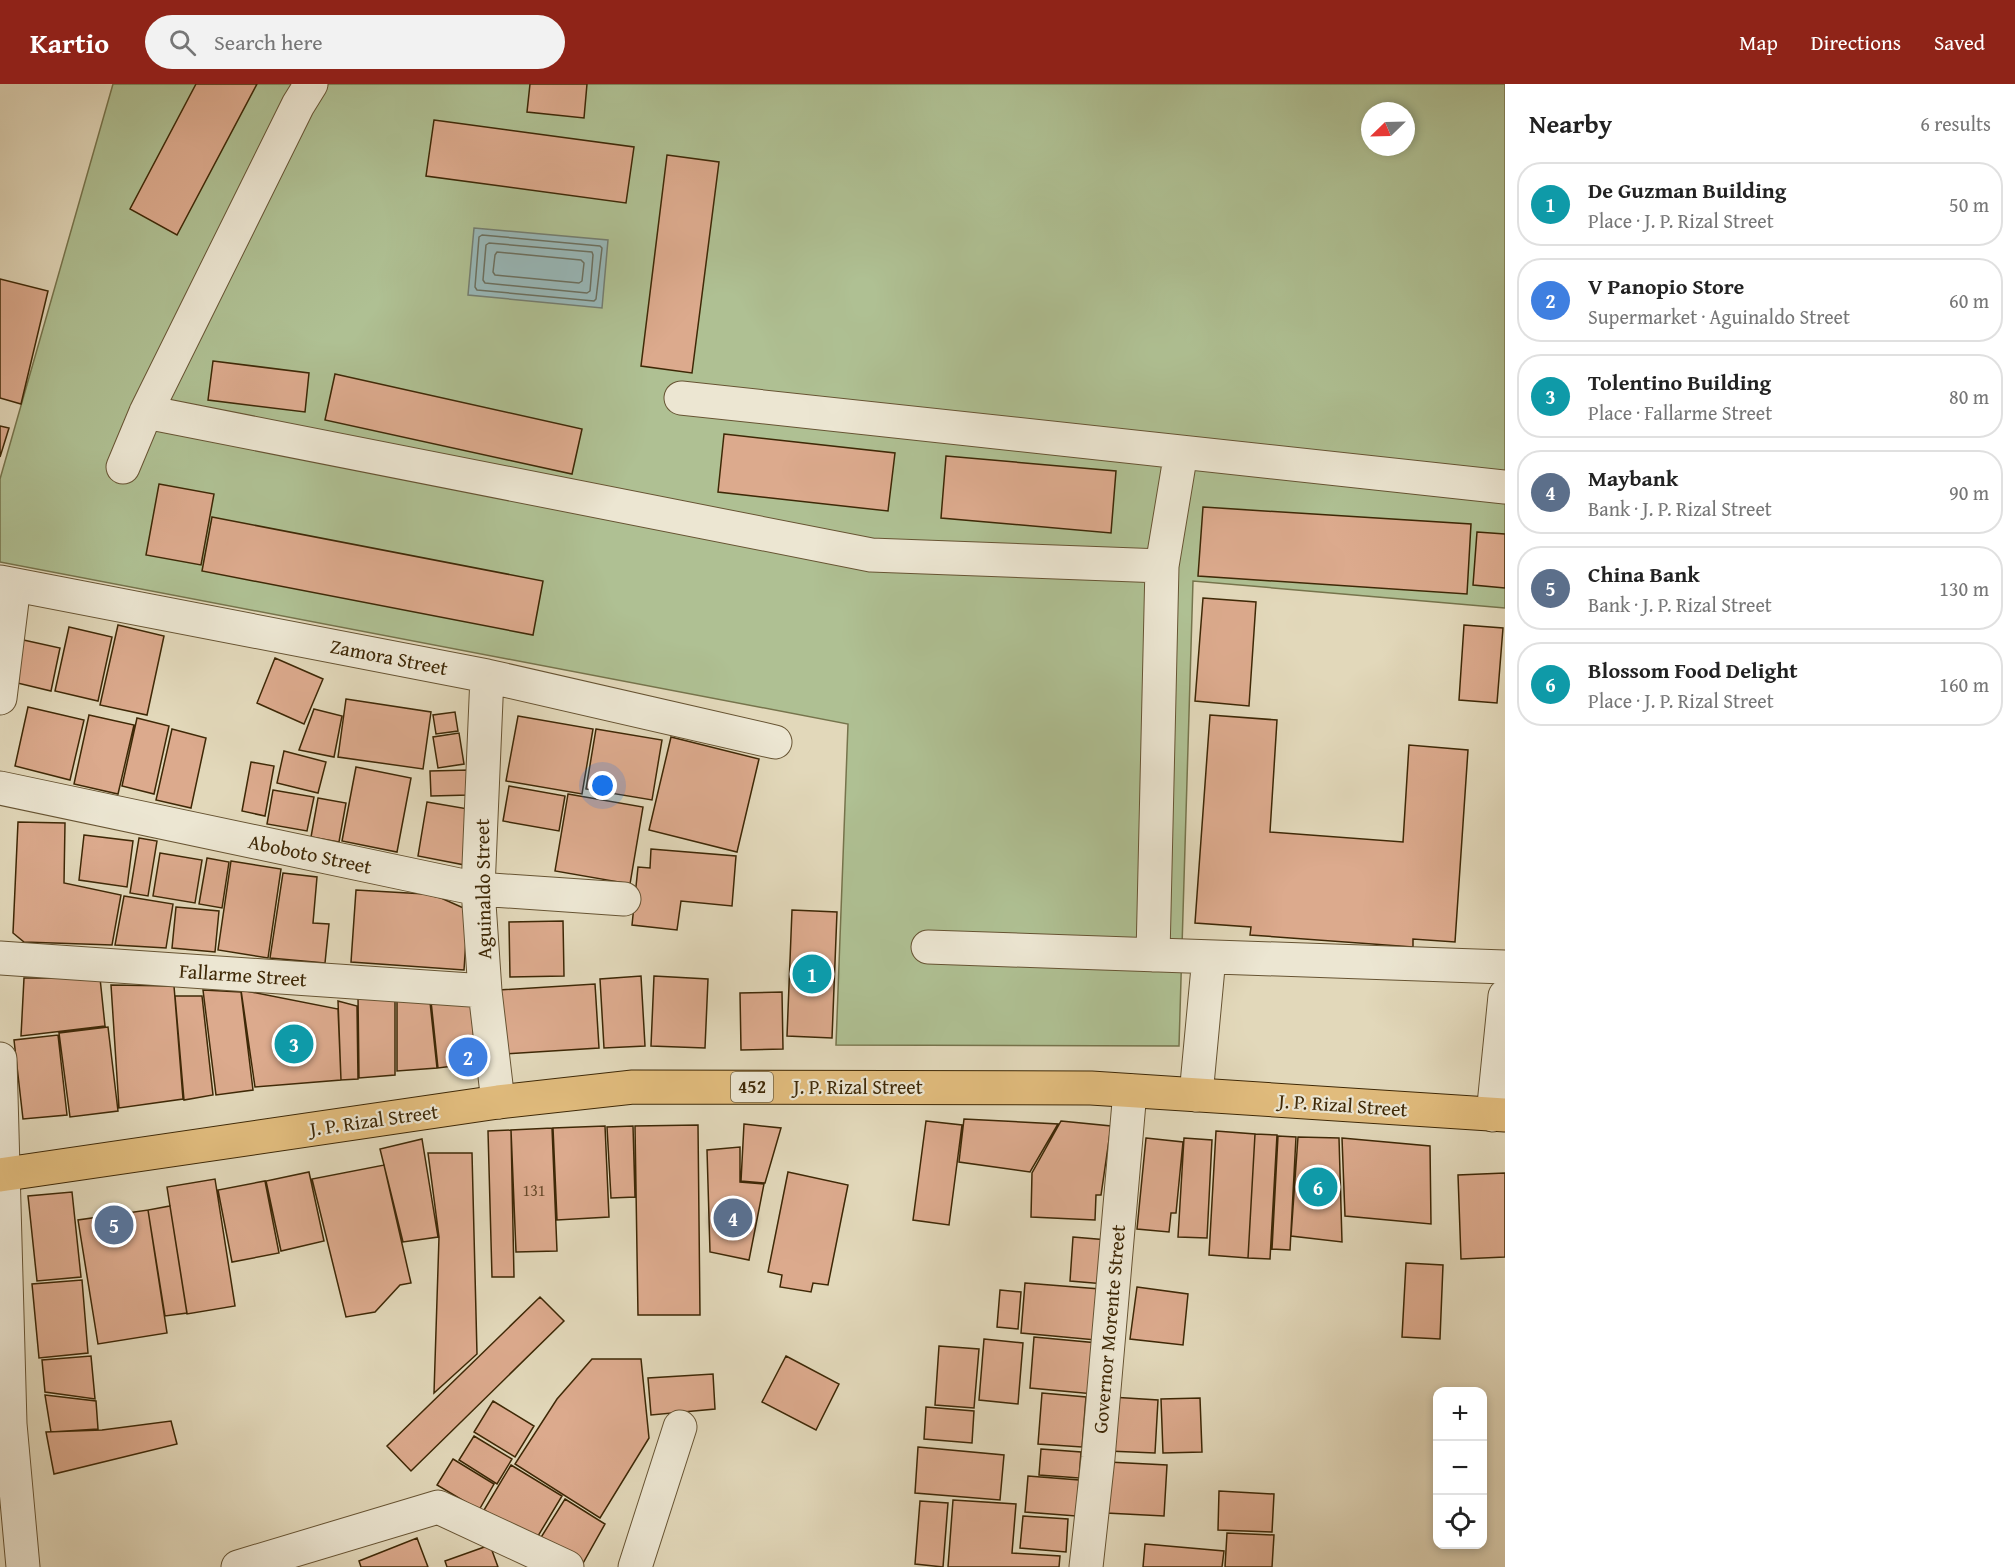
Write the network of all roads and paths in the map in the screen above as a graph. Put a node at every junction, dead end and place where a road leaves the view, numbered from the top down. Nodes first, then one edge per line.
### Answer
1 (311, 84) edge
2 (681, 398) dead end
3 (146, 412) junction
4 (1180, 452) junction
5 (123, 467) dead end
6 (1505, 487) edge
7 (1162, 566) junction
8 (7, 584) edge
9 (487, 676) junction
10 (0, 698) edge
11 (775, 742) dead end
12 (0, 788) edge
13 (478, 889) junction
14 (624, 899) dead end
15 (928, 947) dead end
16 (1153, 955) junction
17 (1209, 957) junction
18 (0, 958) edge
19 (1505, 967) edge
20 (485, 991) junction
21 (1505, 996) edge
22 (0, 1059) edge
23 (1130, 1091) junction
24 (1196, 1095) junction
25 (498, 1102) junction
26 (1499, 1115) edge
27 (2, 1175) edge
28 (680, 1426) dead end
29 (23, 1567) edge
30 (238, 1567) edge
31 (567, 1567) edge
32 (635, 1567) edge
33 (1086, 1567) edge

1 - 3 street
2 - 4 street
3 - 5 street
3 - 7 street
4 - 6 street
4 - 7 street
7 - 16 street
8 - 9 street, Zamora Street
8 - 10 street
9 - 11 street, Zamora Street
9 - 13 street, Aguinaldo Street
12 - 13 street, Aboboto Street
13 - 14 street, Aboboto Street
13 - 20 street, Aguinaldo Street
15 - 16 street
16 - 17 street
17 - 19 street
17 - 24 street
18 - 20 street, Fallarme Street
20 - 25 street, Aguinaldo Street
21 - 26 street
22 - 27 street
23 - 24 highway, J. P. Rizal Street / 452
23 - 25 highway, J. P. Rizal Street / 452
23 - 33 street, Governor Morente Street
24 - 26 highway, J. P. Rizal Street / 452
25 - 27 highway, J. P. Rizal Street / 452
27 - 29 street
28 - 32 street
30 - 31 street

